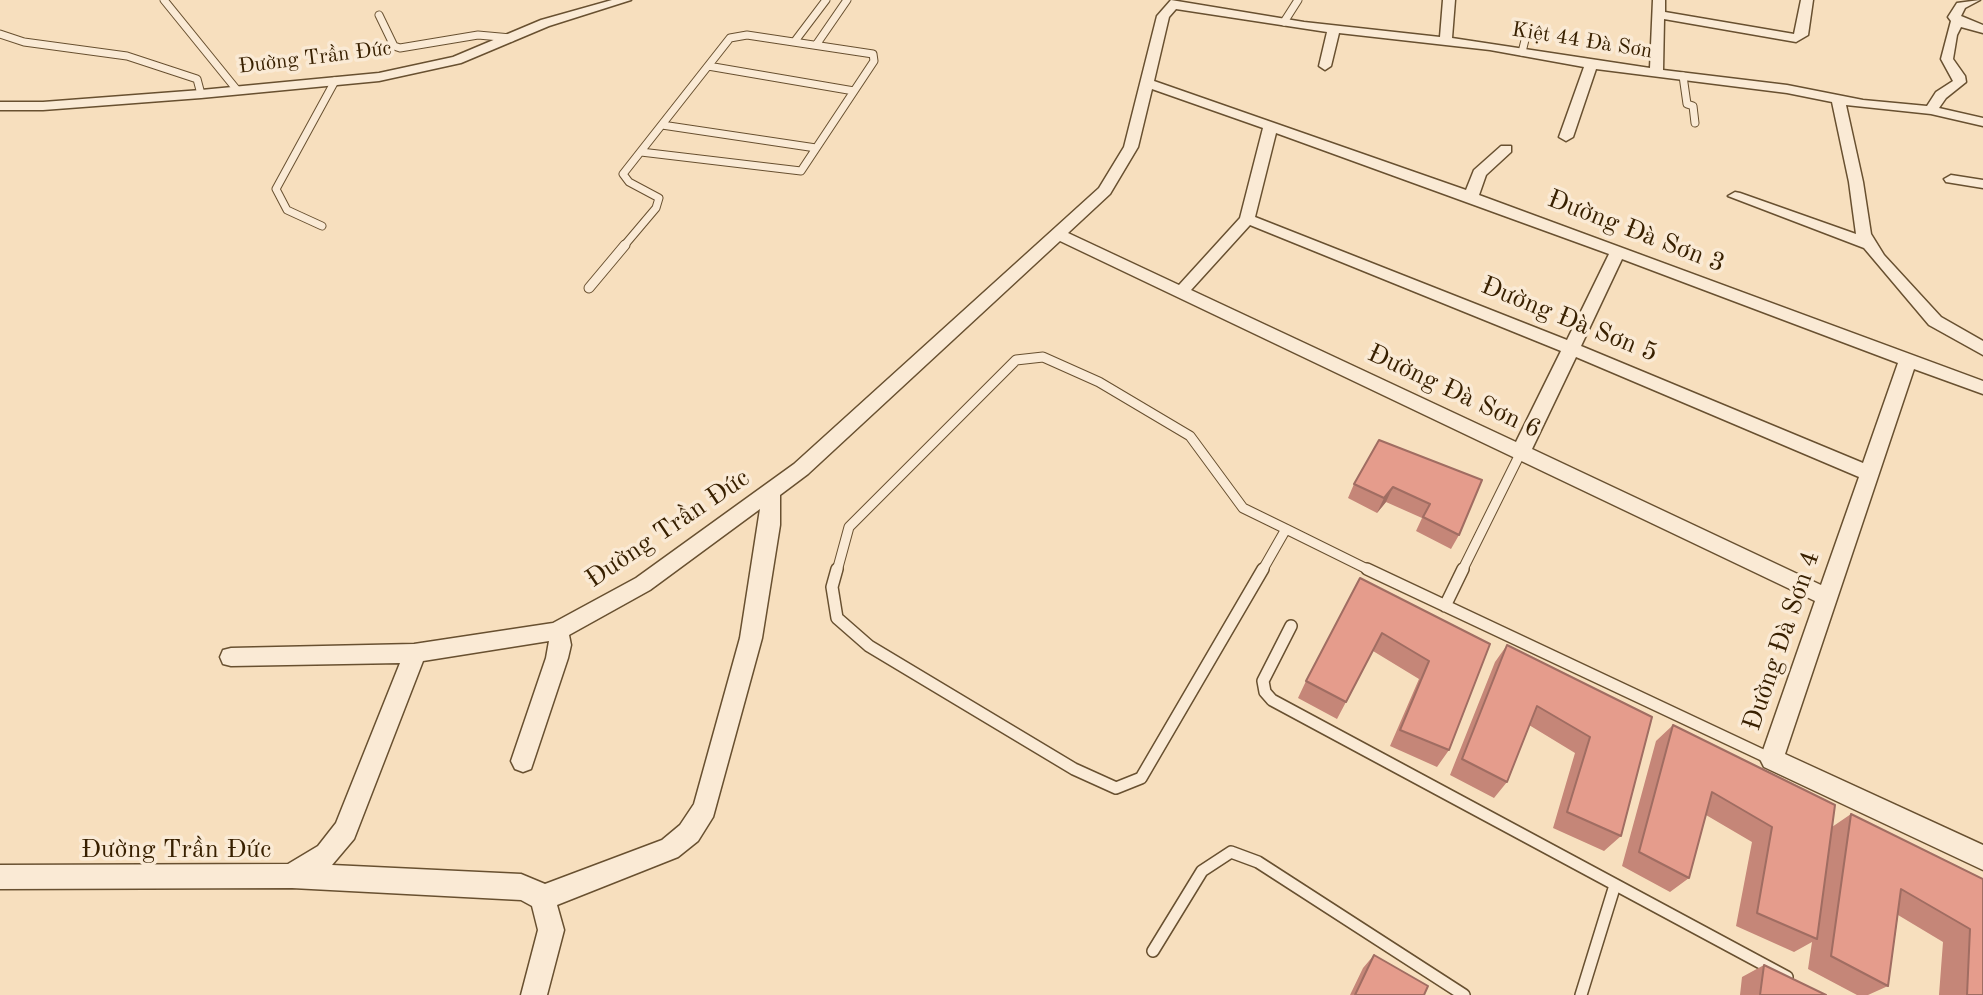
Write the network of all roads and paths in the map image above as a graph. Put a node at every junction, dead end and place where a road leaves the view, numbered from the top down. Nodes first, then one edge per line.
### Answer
1 (164, 0) edge
2 (625, 0) edge
3 (826, 0) edge
4 (847, 0) edge
5 (1298, 0) edge
6 (1449, 0) edge
7 (1659, 0) edge
8 (1807, 0) edge
9 (1974, 0) edge
10 (1176, 2) edge
11 (1658, 14) junction
12 (379, 15) dead end
13 (1957, 21) junction
14 (1284, 22) junction
15 (1528, 28) dead end
16 (1334, 29) junction
17 (1983, 29) edge
18 (0, 34) edge
19 (512, 38) junction
20 (795, 41) junction
21 (1446, 41) junction
22 (816, 45) junction
23 (1522, 52) junction
24 (1591, 65) junction
25 (708, 66) junction
26 (1325, 66) dead end
27 (1656, 73) junction
28 (1683, 76) junction
29 (335, 81) junction
30 (1145, 82) junction
31 (237, 90) junction
32 (854, 91) junction
33 (201, 94) junction
34 (1838, 99) junction
35 (0, 106) edge
36 (1931, 110) junction
37 (1983, 122) edge
38 (1695, 123) dead end
39 (662, 125) junction
40 (1271, 125) junction
41 (1566, 137) dead end
42 (816, 148) junction
43 (1506, 149) dead end
44 (640, 152) junction
45 (1951, 178) dead end
46 (1983, 184) edge
47 (1735, 196) dead end
48 (1471, 197) junction
49 (1247, 219) junction
50 (321, 226) dead end
51 (1058, 234) junction
52 (1870, 245) junction
53 (1618, 251) junction
54 (589, 288) dead end
55 (1181, 292) junction
56 (1571, 348) junction
57 (1983, 349) edge
58 (1909, 360) junction
59 (1983, 388) edge
60 (1521, 452) junction
61 (1870, 474) junction
62 (770, 492) junction
63 (1286, 529) junction
64 (1827, 597) junction
65 (1445, 606) junction
66 (1291, 626) dead end
67 (557, 631) junction
68 (414, 653) junction
69 (230, 657) dead end
70 (1772, 759) junction
71 (523, 761) dead end
72 (1983, 858) edge
73 (292, 876) junction
74 (0, 877) edge
75 (1615, 885) junction
76 (543, 898) junction
77 (1153, 951) dead end
78 (1797, 982) edge
79 (534, 995) edge
80 (1464, 995) edge
81 (1581, 995) edge

1 - 31 lane
2 - 19 street, Đường Trần Đức
3 - 20 lane
4 - 22 lane
5 - 14 lane
6 - 21 street
7 - 11 street
8 - 11 street
9 - 13 street
10 - 14 street, Kiệt 44 Đà Sơn
10 - 30 street, Đường Trần Đức
11 - 27 street
12 - 19 lane
13 - 17 street
13 - 36 street
14 - 16 street, Kiệt 44 Đà Sơn
15 - 23 lane
16 - 21 street, Kiệt 44 Đà Sơn
16 - 26 street
18 - 33 lane
19 - 29 street, Đường Trần Đức
20 - 22 lane
20 - 25 lane
21 - 23 street, Kiệt 44 Đà Sơn
22 - 32 lane
23 - 24 street, Kiệt 44 Đà Sơn
24 - 27 street, Kiệt 44 Đà Sơn
24 - 41 street
25 - 32 lane
25 - 39 lane
27 - 28 street, Kiệt 44 Đà Sơn
28 - 34 street, Kiệt 44 Đà Sơn
28 - 38 lane
29 - 31 street, Đường Trần Đức
29 - 50 lane
30 - 40 street, Đường Đà Sơn 3
30 - 51 street, Đường Trần Đức
31 - 33 street, Đường Trần Đức
32 - 42 lane
33 - 35 street, Đường Trần Đức
34 - 36 street, Kiệt 44 Đà Sơn
34 - 52 street
36 - 37 street, Kiệt 44 Đà Sơn
39 - 42 lane
39 - 44 lane
40 - 48 street, Đường Đà Sơn 3
40 - 49 street
42 - 44 lane
43 - 48 street
44 - 54 lane
45 - 46 street
47 - 52 street
48 - 53 street, Đường Đà Sơn 3
49 - 55 street
49 - 56 street, Đường Đà Sơn 5
51 - 55 street, Đường Đà Sơn 6
51 - 62 street, Đường Trần Đức
52 - 57 street
53 - 56 street
53 - 58 street, Đường Đà Sơn 3
55 - 60 street, Đường Đà Sơn 6
56 - 60 street
56 - 61 street, Đường Đà Sơn 5
58 - 59 street, Đường Đà Sơn 3
58 - 61 street, Đường Đà Sơn 4
60 - 64 street, Đường Đà Sơn 6
60 - 65 lane
61 - 64 street, Đường Đà Sơn 4
62 - 67 street, Đường Trần Đức
62 - 76 street
63 - 63 lane
63 - 65 lane
64 - 70 street, Đường Đà Sơn 4
65 - 70 lane
66 - 75 lane
67 - 68 street, Đường Trần Đức
67 - 71 street
68 - 69 street
68 - 73 street, Đường Trần Đức
70 - 72 street, Đường Đà Sơn 4
73 - 74 street, Đường Trần Đức
73 - 76 street
75 - 78 lane
75 - 81 lane
76 - 79 street
77 - 80 lane

